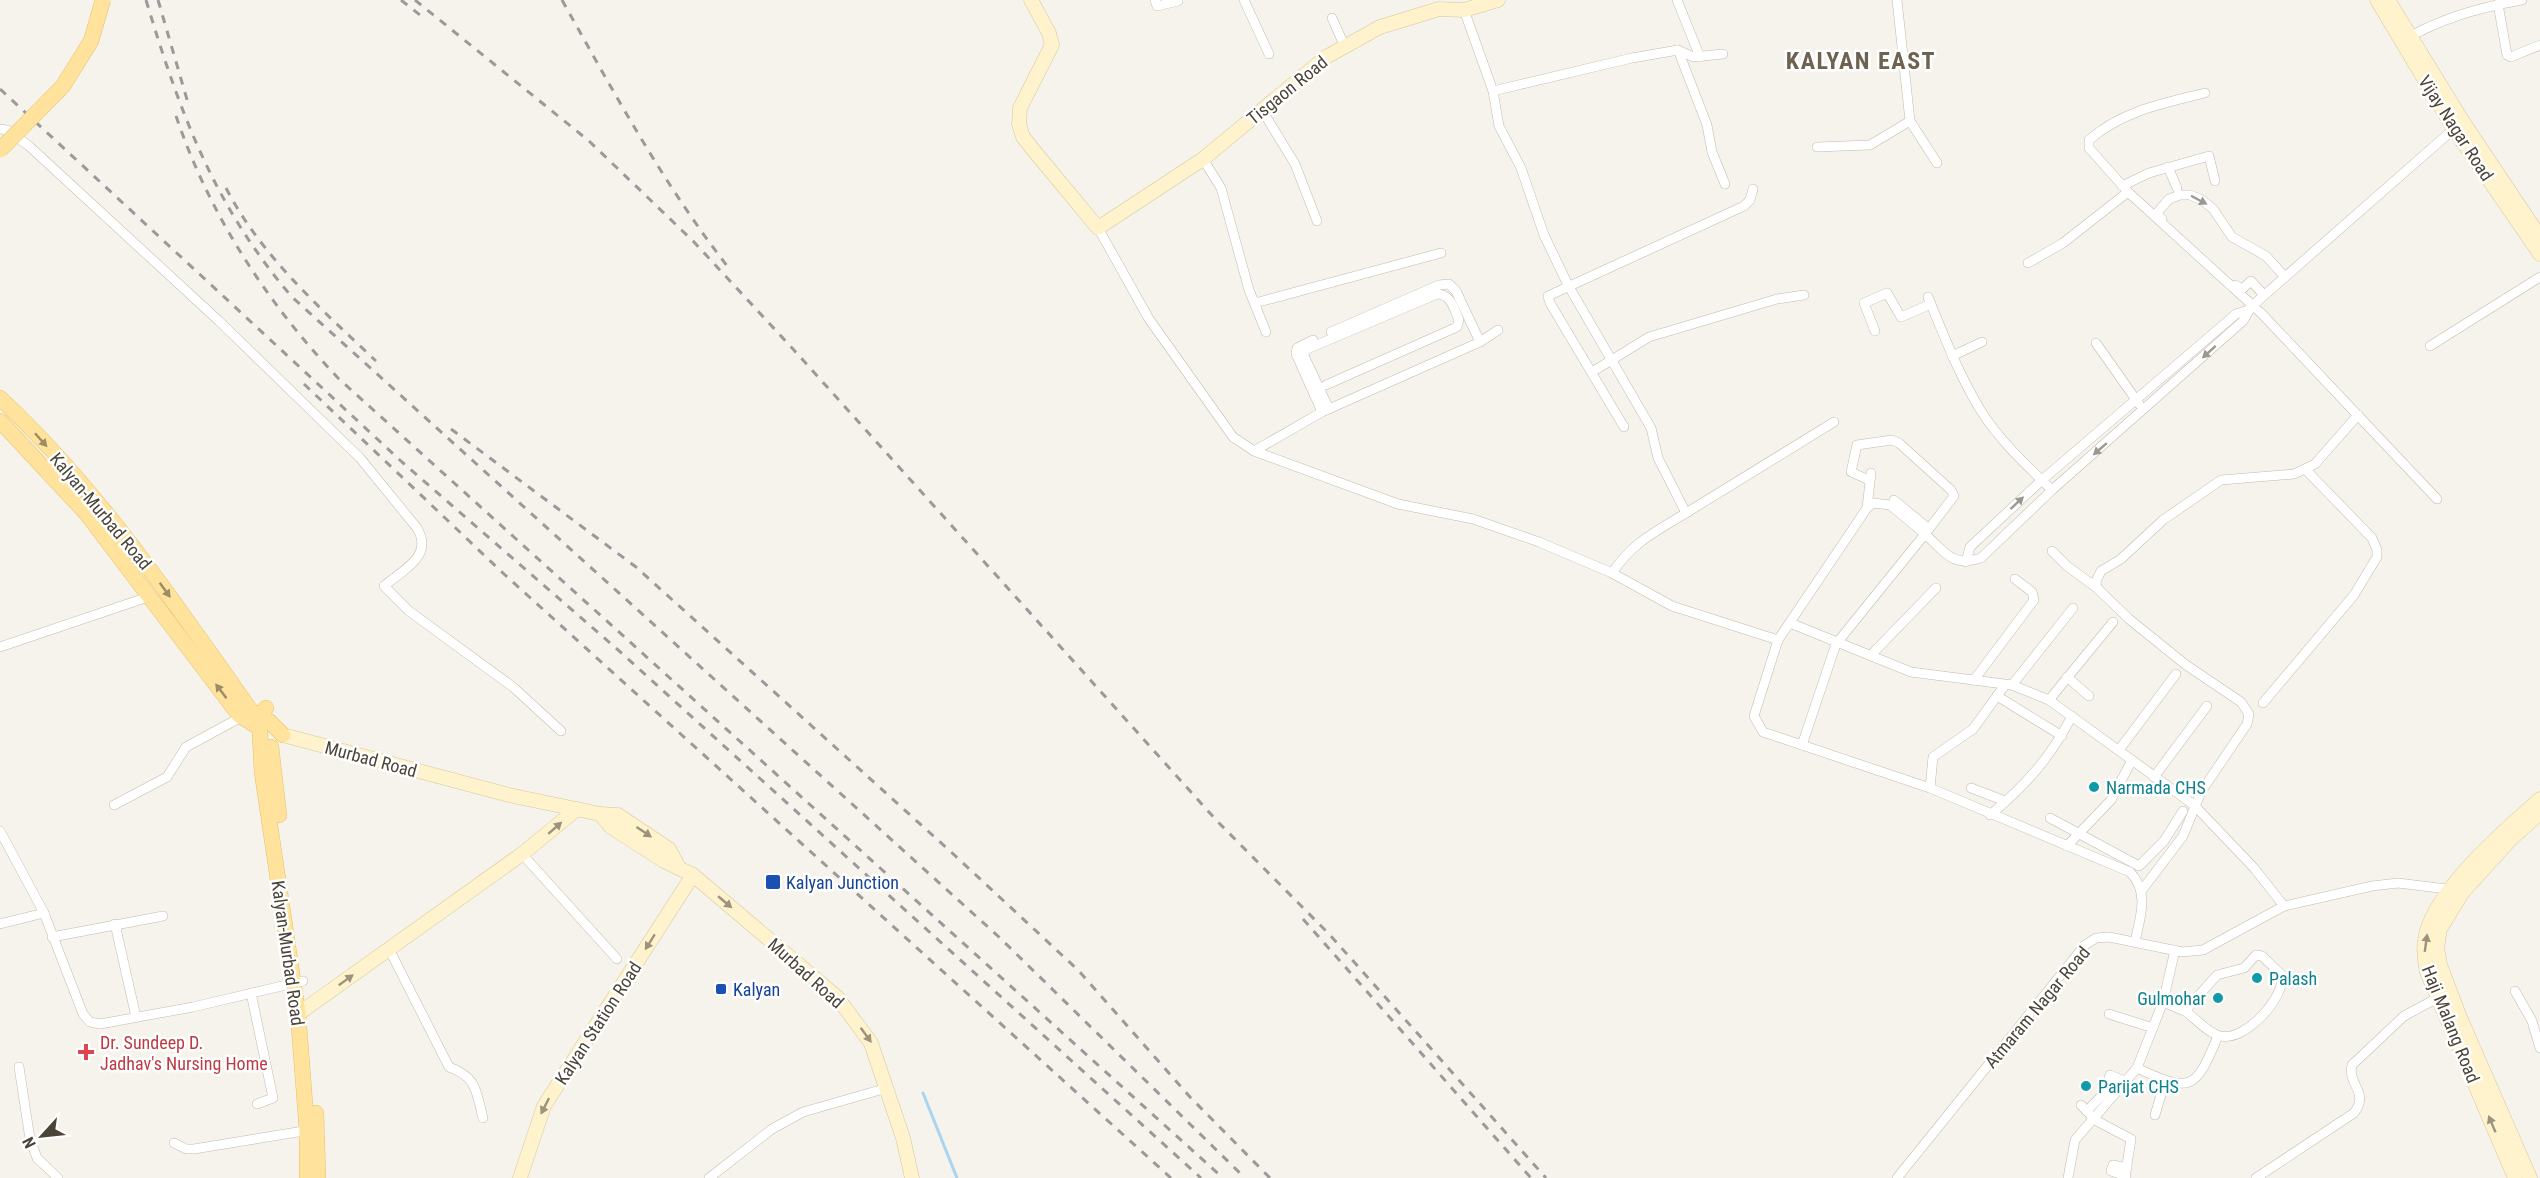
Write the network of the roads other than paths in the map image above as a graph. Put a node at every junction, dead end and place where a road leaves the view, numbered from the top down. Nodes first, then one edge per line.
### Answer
1 (103, 0) edge
2 (1031, 0) edge
3 (1155, 0) edge
4 (1244, 0) edge
5 (1498, 0) edge
6 (1677, 0) edge
7 (1897, 0) edge
8 (2377, 0) edge
9 (2388, 0) edge
10 (2522, 0) edge
11 (1178, 1) edge
12 (2498, 4) junction
13 (1440, 5) edge
14 (1464, 10) junction
15 (1332, 18) dead end
16 (2406, 39) junction
17 (2540, 45) edge
18 (1345, 47) junction
19 (1678, 50) junction
20 (1269, 54) dead end
21 (1723, 54) dead end
22 (1700, 57) junction
23 (1493, 91) junction
24 (2205, 93) dead end
25 (1262, 110) junction
26 (1910, 121) junction
27 (2458, 126) junction
28 (0, 129) edge
29 (1817, 147) dead end
30 (0, 150) edge
31 (1203, 159) junction
32 (1937, 163) dead end
33 (2168, 167) junction
34 (2215, 181) dead end
35 (1725, 184) dead end
36 (2177, 188) dead end
37 (1753, 189) dead end
38 (2125, 189) junction
39 (1317, 221) dead end
40 (1098, 228) junction
41 (2535, 236) edge
42 (1442, 253) dead end
43 (2540, 254) edge
44 (2199, 255) junction
45 (2028, 263) dead end
46 (2285, 277) junction
47 (2540, 277) edge
48 (1568, 285) junction
49 (1804, 295) dead end
50 (2264, 295) junction
51 (1255, 303) junction
52 (2250, 308) junction
53 (1498, 330) dead end
54 (1875, 331) dead end
55 (1266, 332) dead end
56 (1480, 342) junction
57 (1982, 342) dead end
58 (2096, 343) dead end
59 (2430, 346) dead end
60 (1952, 356) junction
61 (1612, 360) junction
62 (1592, 372) junction
63 (1326, 385) dead end
64 (0, 398) edge
65 (2135, 399) junction
66 (2144, 410) junction
67 (1325, 411) junction
68 (2358, 415) junction
69 (0, 420) edge
70 (1834, 422) dead end
71 (1624, 427) dead end
72 (1254, 451) junction
73 (2305, 468) junction
74 (2042, 480) junction
75 (2052, 490) junction
76 (1900, 491) dead end
77 (2437, 500) dead end
78 (1892, 502) junction
79 (1867, 508) junction
80 (1686, 513) junction
81 (2001, 518) junction
82 (2011, 529) junction
83 (1927, 531) junction
84 (2052, 551) dead end
85 (1966, 562) junction
86 (1612, 573) junction
87 (2015, 579) dead end
88 (1936, 588) dead end
89 (2097, 588) junction
90 (151, 596) junction
91 (2073, 608) dead end
92 (2113, 622) dead end
93 (1790, 623) junction
94 (1778, 640) junction
95 (1836, 644) junction
96 (0, 647) edge
97 (1871, 655) junction
98 (2176, 674) dead end
99 (2067, 677) junction
100 (1974, 680) junction
101 (2009, 685) junction
102 (1997, 696) junction
103 (2089, 696) dead end
104 (2049, 700) junction
105 (2207, 706) dead end
106 (2249, 714) junction
107 (2072, 717) junction
108 (263, 722) junction
109 (561, 731) dead end
110 (2062, 736) junction
111 (1802, 745) junction
112 (2120, 750) junction
113 (2132, 760) junction
114 (2154, 777) junction
115 (1930, 788) junction
116 (1971, 788) dead end
117 (2540, 799) edge
118 (2005, 801) junction
119 (114, 805) dead end
120 (2194, 805) junction
121 (577, 808) junction
122 (2183, 811) dead end
123 (2540, 813) edge
124 (1990, 815) junction
125 (2050, 818) dead end
126 (0, 831) edge
127 (2511, 832) junction
128 (2079, 834) junction
129 (2164, 841) junction
130 (2067, 846) junction
131 (2173, 849) junction
132 (522, 854) junction
133 (693, 875) junction
134 (2142, 890) junction
135 (2456, 890) junction
136 (2284, 906) junction
137 (44, 913) junction
138 (164, 916) dead end
139 (0, 924) edge
140 (115, 924) junction
141 (52, 937) junction
142 (2135, 942) junction
143 (389, 949) junction
144 (2175, 950) junction
145 (617, 959) dead end
146 (298, 982) junction
147 (2515, 991) dead end
148 (251, 993) junction
149 (2444, 994) junction
150 (2163, 1002) junction
151 (303, 1011) junction
152 (2185, 1011) junction
153 (2109, 1014) dead end
154 (136, 1017) junction
155 (2152, 1028) junction
156 (2218, 1036) junction
157 (2540, 1048) edge
158 (20, 1067) dead end
159 (2137, 1068) junction
160 (2165, 1081) junction
161 (2127, 1082) junction
162 (886, 1088) junction
163 (257, 1104) dead end
164 (2155, 1115) dead end
165 (483, 1118) dead end
166 (2095, 1120) junction
167 (312, 1130) junction
168 (174, 1143) dead end
169 (313, 1156) junction
170 (2126, 1174) edge
171 (58, 1178) edge
172 (307, 1178) edge
173 (318, 1178) edge
174 (520, 1178) edge
175 (709, 1178) edge
176 (912, 1178) edge
177 (1897, 1178) edge
178 (2068, 1178) edge
179 (2256, 1178) edge
180 (2515, 1178) edge
181 (2530, 1178) edge

1 - 30 main road, bridge
2 - 40 street
3 - 11 street
4 - 20 street
5 - 14 street, Tisgaon Road
6 - 22 street
7 - 26 street
8 - 16 street, Vijay Nagar Road
9 - 16 street, Vijay Nagar Road
10 - 12 street
12 - 16 street
12 - 17 street
13 - 14 street, Tisgaon Road
13 - 18 street, Tisgaon Road
14 - 23 street
15 - 18 street
16 - 27 street, Vijay Nagar Road
18 - 25 street, Tisgaon Road
19 - 22 street
19 - 23 street
19 - 35 street
21 - 22 street
23 - 48 street
24 - 38 street
25 - 31 street, Tisgaon Road
25 - 39 street
26 - 29 street
26 - 32 street
27 - 41 street, Vijay Nagar Road
27 - 46 street
28 - 109 street
31 - 40 street, Tisgaon Road
31 - 51 street
33 - 34 street
33 - 36 street
33 - 38 street
37 - 48 street
38 - 44 street
38 - 45 street
40 - 72 street
41 - 43 street, Vijay Nagar Road
42 - 51 street
44 -> 46 street
44 - 50 street
44 - 52 street
46 - 50 street
47 - 59 street
48 - 61 street
48 - 62 street
49 - 61 street
50 - 52 street
51 - 55 street
52 - 65 street
52 -> 66 street
52 - 68 street
53 - 56 street
54 - 60 street
56 - 67 street
56 - 67 street
57 - 60 street
58 - 65 street
60 - 74 street
61 - 62 street
61 - 80 street
62 - 71 street
63 - 67 street
64 -> 108 main road, Kalyan-Murbad Road
65 - 66 street
65 - 74 street
66 -> 75 street
67 - 72 street
68 - 73 street
68 - 77 street
69 - 90 main road, Kalyan-Murbad Road
70 - 80 street
72 - 86 street
73 - 89 street
73 - 106 street
74 - 75 street
81 -> 74 street
75 - 82 street
76 - 78 street
78 - 79 street
78 - 83 street
79 - 83 street
79 - 93 street
80 - 86 street
81 - 82 street
81 - 85 street
82 - 85 street
83 - 85 street
83 - 95 street
84 - 89 street
86 - 94 street
87 - 100 street
88 - 97 street
89 - 106 street
90 - 96 street
108 -> 90 main road, Kalyan-Murbad Road
91 - 101 street
92 - 99 street
93 - 94 street
93 - 95 street
94 - 111 street
95 - 97 street
95 - 111 street
97 - 100 street
98 - 112 street
99 - 103 street
99 - 104 street
100 - 101 street
101 - 102 street
101 - 104 street
102 - 110 street
102 - 115 street
104 - 107 street
105 - 114 street
106 - 120 street
107 - 110 street
107 - 112 street
108 - 119 street
108 - 121 street, Murbad Road
108 - 146 main road, Kalyan-Murbad Road
110 - 118 street
111 - 115 street
112 - 113 street
113 - 114 street
113 - 128 street
114 - 120 street
115 - 124 street
116 - 118 street
117 - 127 street, Haji Malang Road
118 - 124 street
120 - 131 street
120 - 136 street
132 -> 121 street
121 -> 133 street, Murbad Road
122 - 129 street
123 - 127 street, Haji Malang Road
124 - 130 street
125 - 128 street
126 - 137 street
127 - 135 street, Haji Malang Road
128 - 129 street
128 - 130 street
129 - 131 street
130 - 134 street
131 - 134 street
132 - 143 street
132 - 145 street
133 -> 162 street, Murbad Road
133 -> 174 street, Kalyan Station Road
134 - 142 street
135 - 136 street, Atmaram Nagar Road
135 - 149 street, Haji Malang Road
136 - 144 street, Atmaram Nagar Road
137 - 139 street
137 - 141 street
138 - 140 street
140 - 141 street
140 - 154 street
141 - 154 street
142 - 144 street, Atmaram Nagar Road
142 - 177 street, Atmaram Nagar Road
151 -> 143 street
143 - 165 street
144 - 150 street
146 - 148 street
146 - 151 main road, Kalyan-Murbad Road
147 - 157 street
148 - 154 street
148 - 163 street
149 - 179 street
180 -> 149 street, Haji Malang Road
149 - 181 street, Haji Malang Road
150 - 152 street
150 - 155 street
151 - 167 main road, Kalyan-Murbad Road
152 - 156 street
152 - 156 street
153 - 155 street
155 - 159 street
156 - 160 street
158 - 171 street
159 - 160 street
159 - 161 street
160 - 164 street
161 - 166 street
161 - 166 street
162 - 175 street
162 - 176 street, Murbad Road
166 - 170 street
166 - 178 street
167 - 168 street
167 - 169 main road, Kalyan-Murbad Road
169 - 172 main road, Kalyan-Murbad Road
169 - 173 main road, Kalyan-Murbad Road

